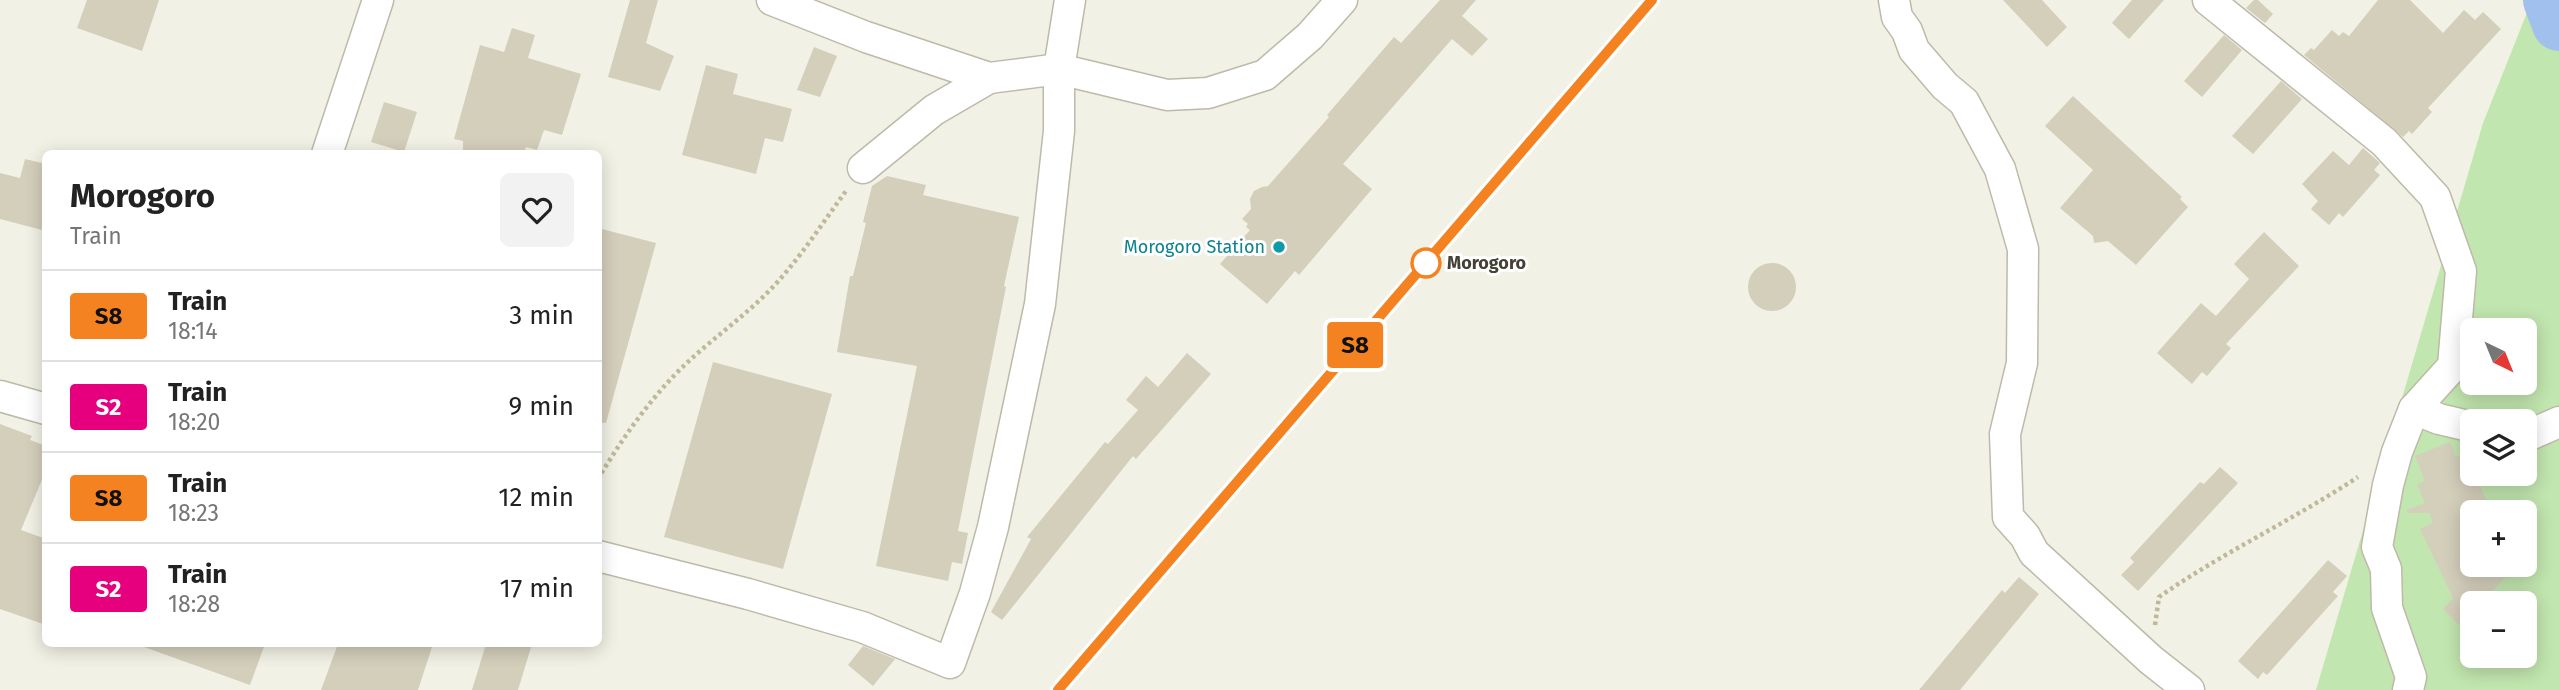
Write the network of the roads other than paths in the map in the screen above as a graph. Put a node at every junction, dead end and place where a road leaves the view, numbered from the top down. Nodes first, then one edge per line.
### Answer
1 (378, 0) edge
2 (772, 0) edge
3 (1070, 0) edge
4 (1342, 0) edge
5 (1894, 0) edge
6 (2208, 0) edge
7 (1059, 69) junction
8 (989, 78) junction
9 (328, 150) edge
10 (863, 168) road end
11 (0, 396) edge
12 (42, 408) edge
13 (2414, 409) junction
14 (2559, 422) edge
15 (2460, 424) edge
16 (2537, 432) edge
17 (602, 557) edge
18 (2189, 690) edge
19 (2408, 690) edge

1 - 9 street
2 - 8 street
3 - 7 street
4 - 7 street
5 - 18 street
6 - 13 street
7 - 8 street
7 - 17 street
8 - 10 street
11 - 12 street
13 - 15 street
13 - 19 street
14 - 16 street

